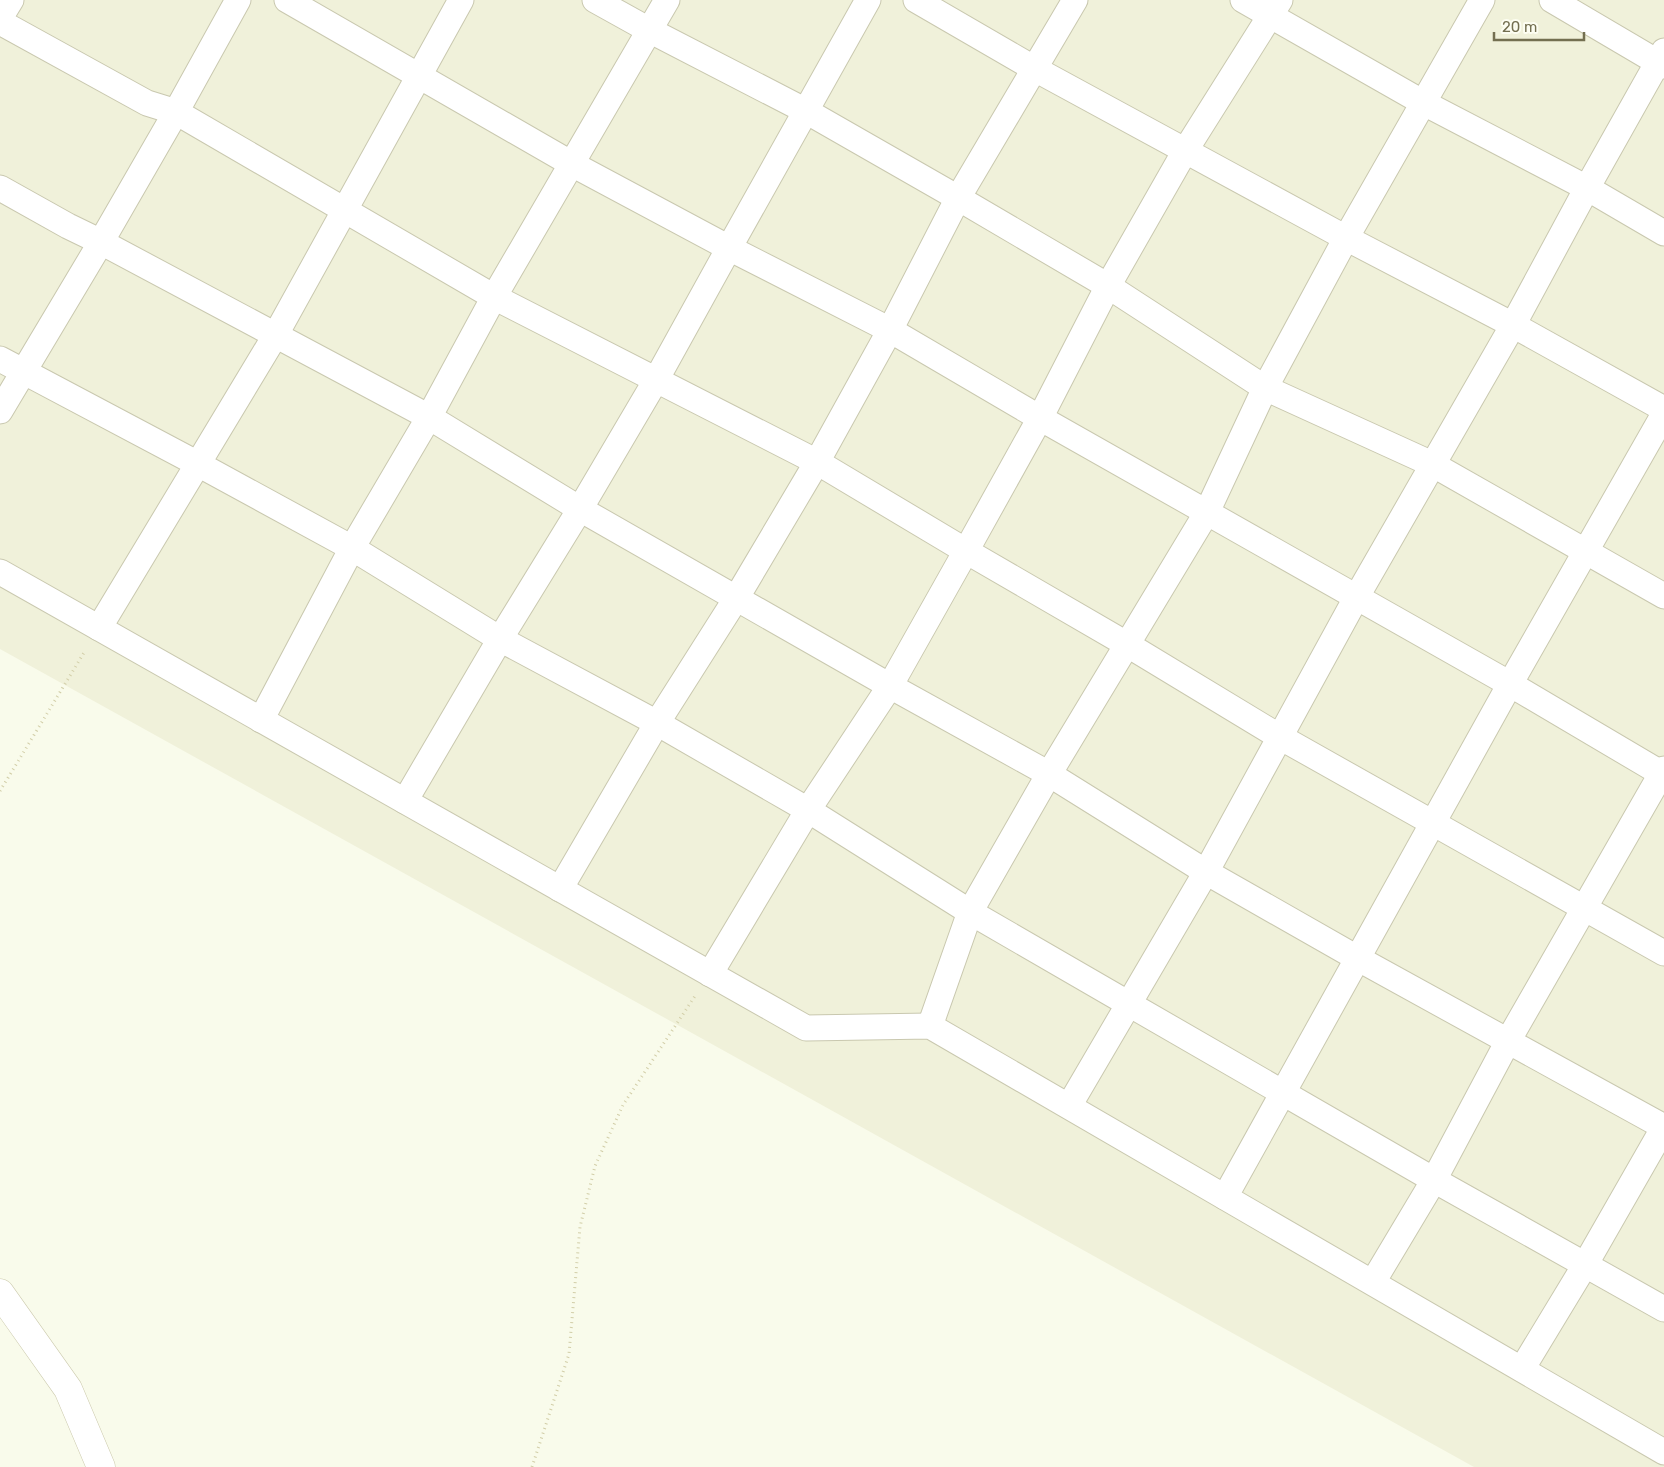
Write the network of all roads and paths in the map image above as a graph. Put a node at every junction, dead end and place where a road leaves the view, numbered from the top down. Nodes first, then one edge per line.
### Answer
1 (11, 0) edge
2 (238, 0) edge
3 (286, 0) edge
4 (461, 0) edge
5 (595, 0) edge
6 (667, 0) edge
7 (868, 0) edge
8 (916, 0) edge
9 (1075, 0) edge
10 (1243, 0) edge
11 (1482, 0) edge
12 (1552, 0) edge
13 (1275, 8) edge
14 (0, 20) edge
15 (649, 30) junction
16 (1662, 60) edge
17 (1035, 69) junction
18 (418, 76) junction
19 (1422, 102) junction
20 (806, 111) junction
21 (176, 112) junction
22 (1185, 151) junction
23 (572, 164) junction
24 (0, 188) edge
25 (1587, 188) junction
26 (958, 198) junction
27 (344, 209) junction
28 (1664, 233) edge
29 (1346, 238) junction
30 (102, 242) junction
31 (729, 248) junction
32 (1108, 286) junction
33 (494, 297) junction
34 (1513, 325) junction
35 (890, 330) junction
36 (275, 336) junction
37 (0, 360) edge
38 (23, 371) junction
39 (656, 380) junction
40 (1266, 388) junction
41 (1664, 408) edge
42 (0, 411) edge
43 (1664, 414) edge
44 (429, 417) junction
45 (1040, 418) junction
46 (817, 462) junction
47 (198, 464) junction
48 (1432, 464) junction
49 (580, 509) junction
50 (1207, 512) junction
51 (352, 548) junction
52 (966, 551) junction
53 (1585, 551) junction
54 (0, 572) edge
55 (1664, 596) edge
56 (737, 598) junction
57 (1356, 598) junction
58 (99, 628) junction
59 (500, 639) junction
60 (1128, 645) junction
61 (1510, 684) junction
62 (890, 686) junction
63 (262, 720) junction
64 (657, 723) junction
65 (1280, 737) junction
66 (1663, 772) edge
67 (1049, 774) junction
68 (0, 791) edge
69 (405, 801) junction
70 (808, 810) junction
71 (1434, 824) junction
72 (1206, 872) junction
73 (560, 889) junction
74 (1585, 909) junction
75 (970, 912) junction
76 (1664, 953) edge
77 (1357, 958) junction
78 (710, 974) junction
79 (1129, 1004) junction
80 (930, 1026) junction
81 (1508, 1041) junction
82 (1282, 1092) junction
83 (1069, 1106) junction
84 (1664, 1127) edge
85 (1434, 1180) junction
86 (1225, 1197) junction
87 (1585, 1265) junction
88 (1373, 1282) junction
89 (0, 1293) edge
90 (1664, 1309) edge
91 (1522, 1369) junction
92 (1664, 1452) edge
93 (101, 1467) edge
94 (532, 1467) edge

1 - 14 street
2 - 21 street
3 - 18 street
4 - 18 street
5 - 15 street
6 - 15 street
7 - 20 street
8 - 17 street
9 - 17 street
10 - 13 street
11 - 19 street
12 - 16 street
13 - 19 street
13 - 22 street
14 - 21 street
15 - 20 street
15 - 23 street
16 - 25 street
17 - 22 street
17 - 26 street
18 - 23 street
18 - 27 street
19 - 25 street
19 - 29 street
20 - 26 street
20 - 31 street
21 - 27 street
21 - 30 street
22 - 29 street
22 - 32 street
23 - 31 street
23 - 33 street
24 - 30 street
25 - 28 street
25 - 34 street
26 - 32 street
26 - 35 street
27 - 33 street
27 - 36 street
29 - 34 street
29 - 40 street
30 - 36 street
30 - 38 street
31 - 35 street
31 - 39 street
32 - 40 street
32 - 45 street
33 - 39 street
33 - 44 street
34 - 41 street
34 - 48 street
35 - 45 street
35 - 46 street
36 - 44 street
36 - 47 street
37 - 38 street
38 - 42 street
38 - 47 street
39 - 46 street
39 - 49 street
40 - 48 street
40 - 50 street
43 - 53 street
44 - 49 street
44 - 51 street
45 - 50 street
45 - 52 street
46 - 52 street
46 - 56 street
47 - 51 street
47 - 58 street
48 - 53 street
48 - 57 street
49 - 56 street
49 - 59 street
50 - 57 street
50 - 60 street
51 - 59 street
51 - 63 street
52 - 60 street
52 - 62 street
53 - 55 street
53 - 61 street
54 - 58 street
56 - 62 street
56 - 64 street
57 - 61 street
57 - 65 street
58 - 63 street
58 - 68 path
59 - 64 street
59 - 69 street
60 - 65 street
60 - 67 street
61 - 66 street
61 - 71 street
62 - 67 street
62 - 70 street
63 - 69 street
64 - 70 street
64 - 73 street
65 - 71 street
65 - 72 street
66 - 74 street
67 - 72 street
67 - 75 street
69 - 73 street
70 - 75 street
70 - 78 street
71 - 74 street
71 - 77 street
72 - 77 street
72 - 79 street
73 - 78 street
74 - 76 street
74 - 81 street
75 - 79 street
75 - 80 street
77 - 81 street
77 - 82 street
78 - 80 street
78 - 94 path
79 - 82 street
79 - 83 street
80 - 83 street
81 - 84 street
81 - 85 street
82 - 85 street
82 - 86 street
83 - 86 street
84 - 87 street
85 - 87 street
85 - 88 street
86 - 88 street
87 - 90 street
87 - 91 street
88 - 91 street
89 - 93 main road
91 - 92 street

